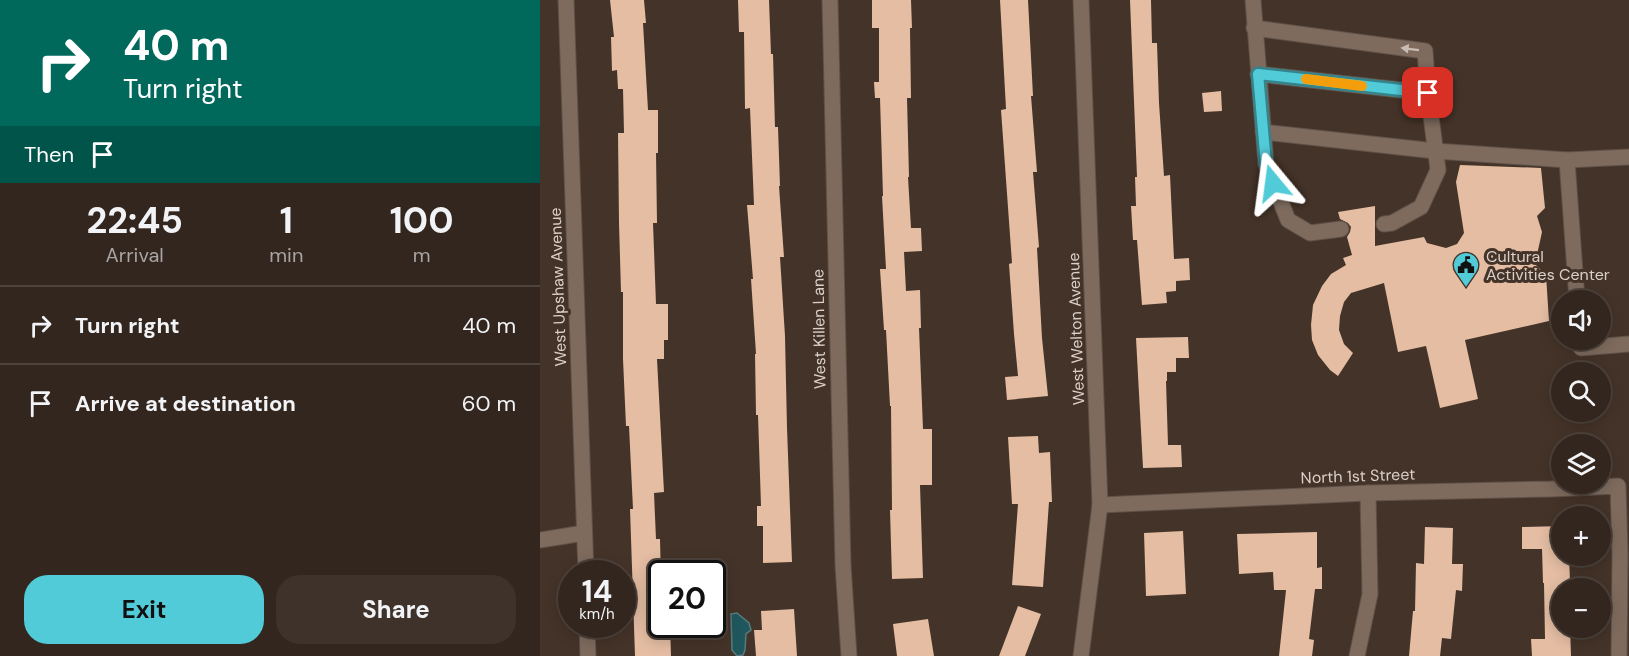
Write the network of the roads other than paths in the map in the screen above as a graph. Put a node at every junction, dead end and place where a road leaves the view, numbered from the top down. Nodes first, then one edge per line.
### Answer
1 (566, 0) edge
2 (830, 0) edge
3 (1081, 0) edge
4 (1252, 0) edge
5 (1254, 28) junction
6 (1258, 74) junction
7 (1428, 93) junction
8 (1263, 132) junction
9 (1436, 151) junction
10 (1629, 157) edge
11 (1567, 160) junction
12 (1384, 224) dead end
13 (1341, 229) dead end
14 (1576, 290) edge
15 (1629, 344) edge
16 (1611, 346) edge
17 (1368, 493) junction
18 (1100, 505) junction
19 (584, 533) junction
20 (540, 540) edge
21 (585, 560) edge
22 (587, 638) edge
23 (588, 656) edge
24 (849, 656) edge
25 (1081, 656) edge
26 (1357, 656) edge
27 (1619, 656) edge

1 - 19 street, West Upshaw Avenue
2 - 24 street, West Killen Lane
3 - 18 street, West Welton Avenue
4 - 5 street
5 - 6 street
7 -> 5 street
6 - 7 street
6 - 8 street
7 - 9 street
8 - 9 street
8 - 13 street
9 - 11 street
9 - 12 street
10 - 11 street
11 - 14 street
15 - 16 street
17 - 18 street, North 1st Street
17 - 26 street
17 - 27 street, North 1st Street
18 - 25 street, West Welton Avenue
19 - 20 street
19 - 21 street, West Upshaw Avenue
22 - 23 street

